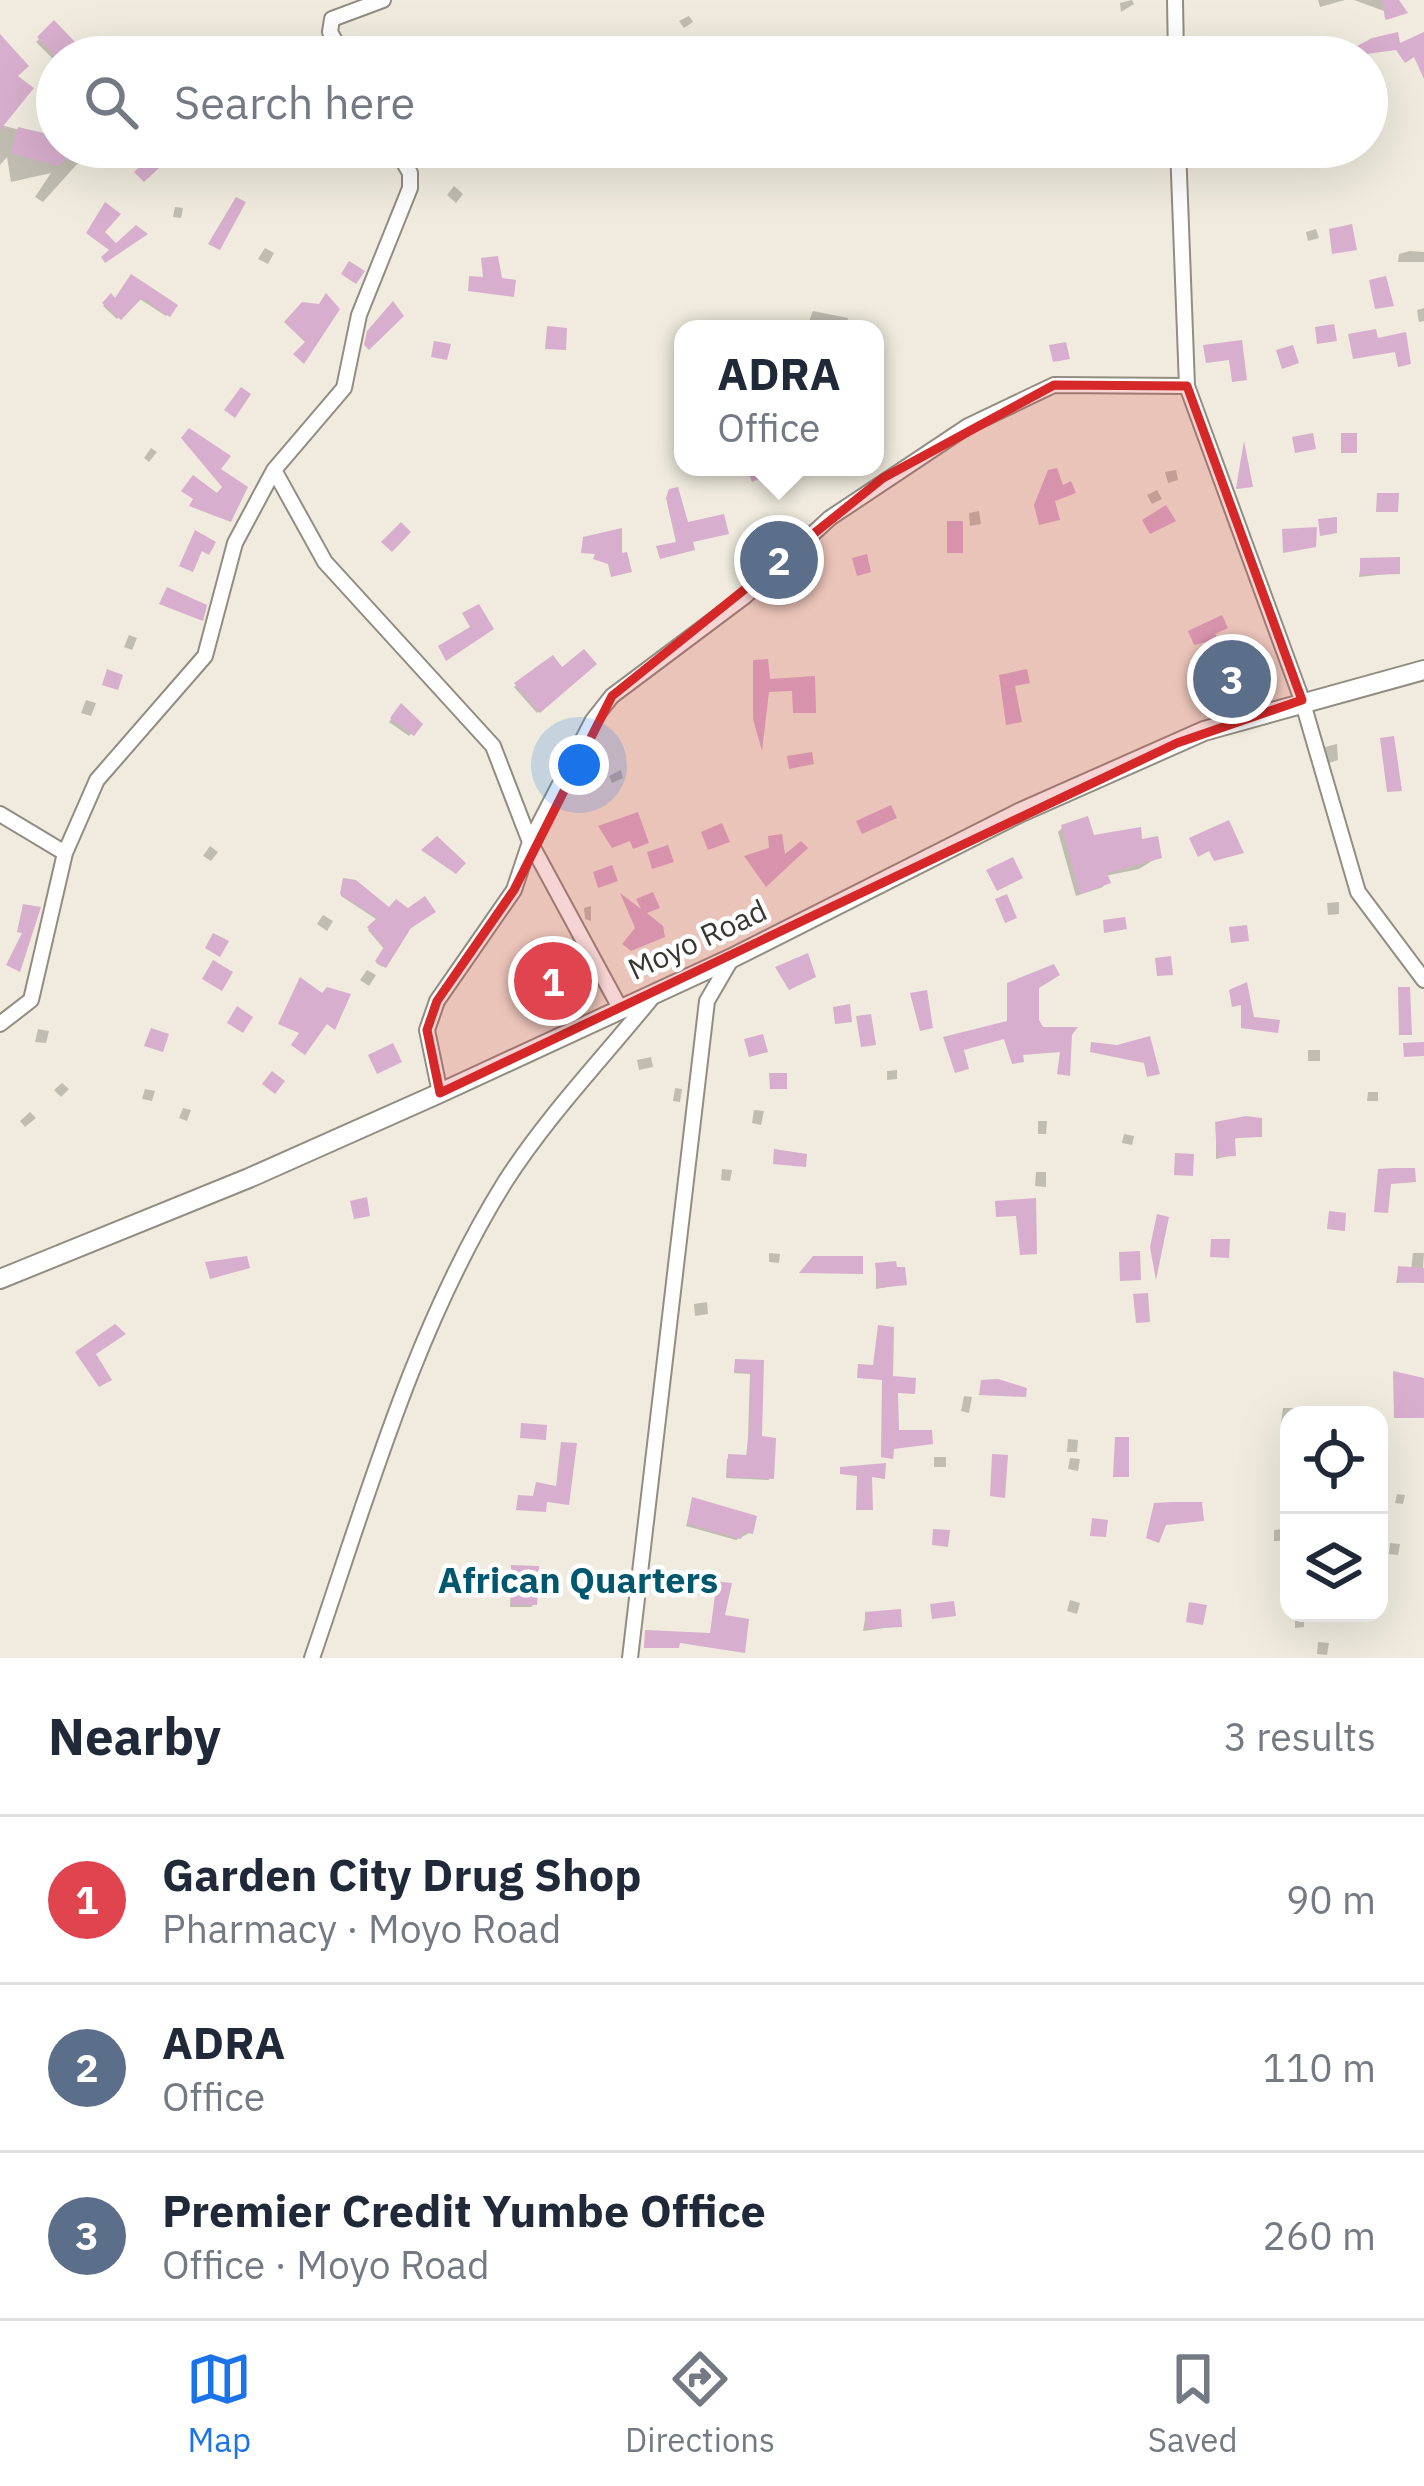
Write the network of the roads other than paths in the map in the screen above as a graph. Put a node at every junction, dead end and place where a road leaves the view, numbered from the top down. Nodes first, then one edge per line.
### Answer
1 (383, 0) edge
2 (1174, 0) edge
3 (332, 36) edge
4 (1175, 36) edge
5 (407, 168) edge
6 (1178, 168) edge
7 (1182, 359) junction
8 (1152, 382) junction
9 (1187, 386) junction
10 (274, 470) junction
11 (1424, 670) edge
12 (1302, 700) junction
13 (0, 814) edge
14 (530, 842) junction
15 (65, 854) junction
16 (732, 958) junction
17 (1424, 980) edge
18 (657, 991) junction
19 (620, 1007) junction
20 (0, 1024) edge
21 (440, 1093) junction
22 (0, 1279) edge
23 (311, 1658) edge
24 (630, 1658) edge

1 - 3 street
2 - 4 street
5 - 10 street
6 - 7 street
7 - 8 street
7 - 9 street
8 - 9 street
8 - 14 street
9 - 12 street
10 - 14 street
10 - 15 street
11 - 12 main road, Moyo Road
12 - 16 main road, Moyo Road
12 - 17 street
13 - 15 street
14 - 19 street
14 - 21 street
15 - 20 street
16 - 18 main road, Moyo Road
16 - 24 street
18 - 19 main road, Moyo Road
18 - 23 street
19 - 21 main road, Moyo Road
21 - 22 main road, Moyo Road

